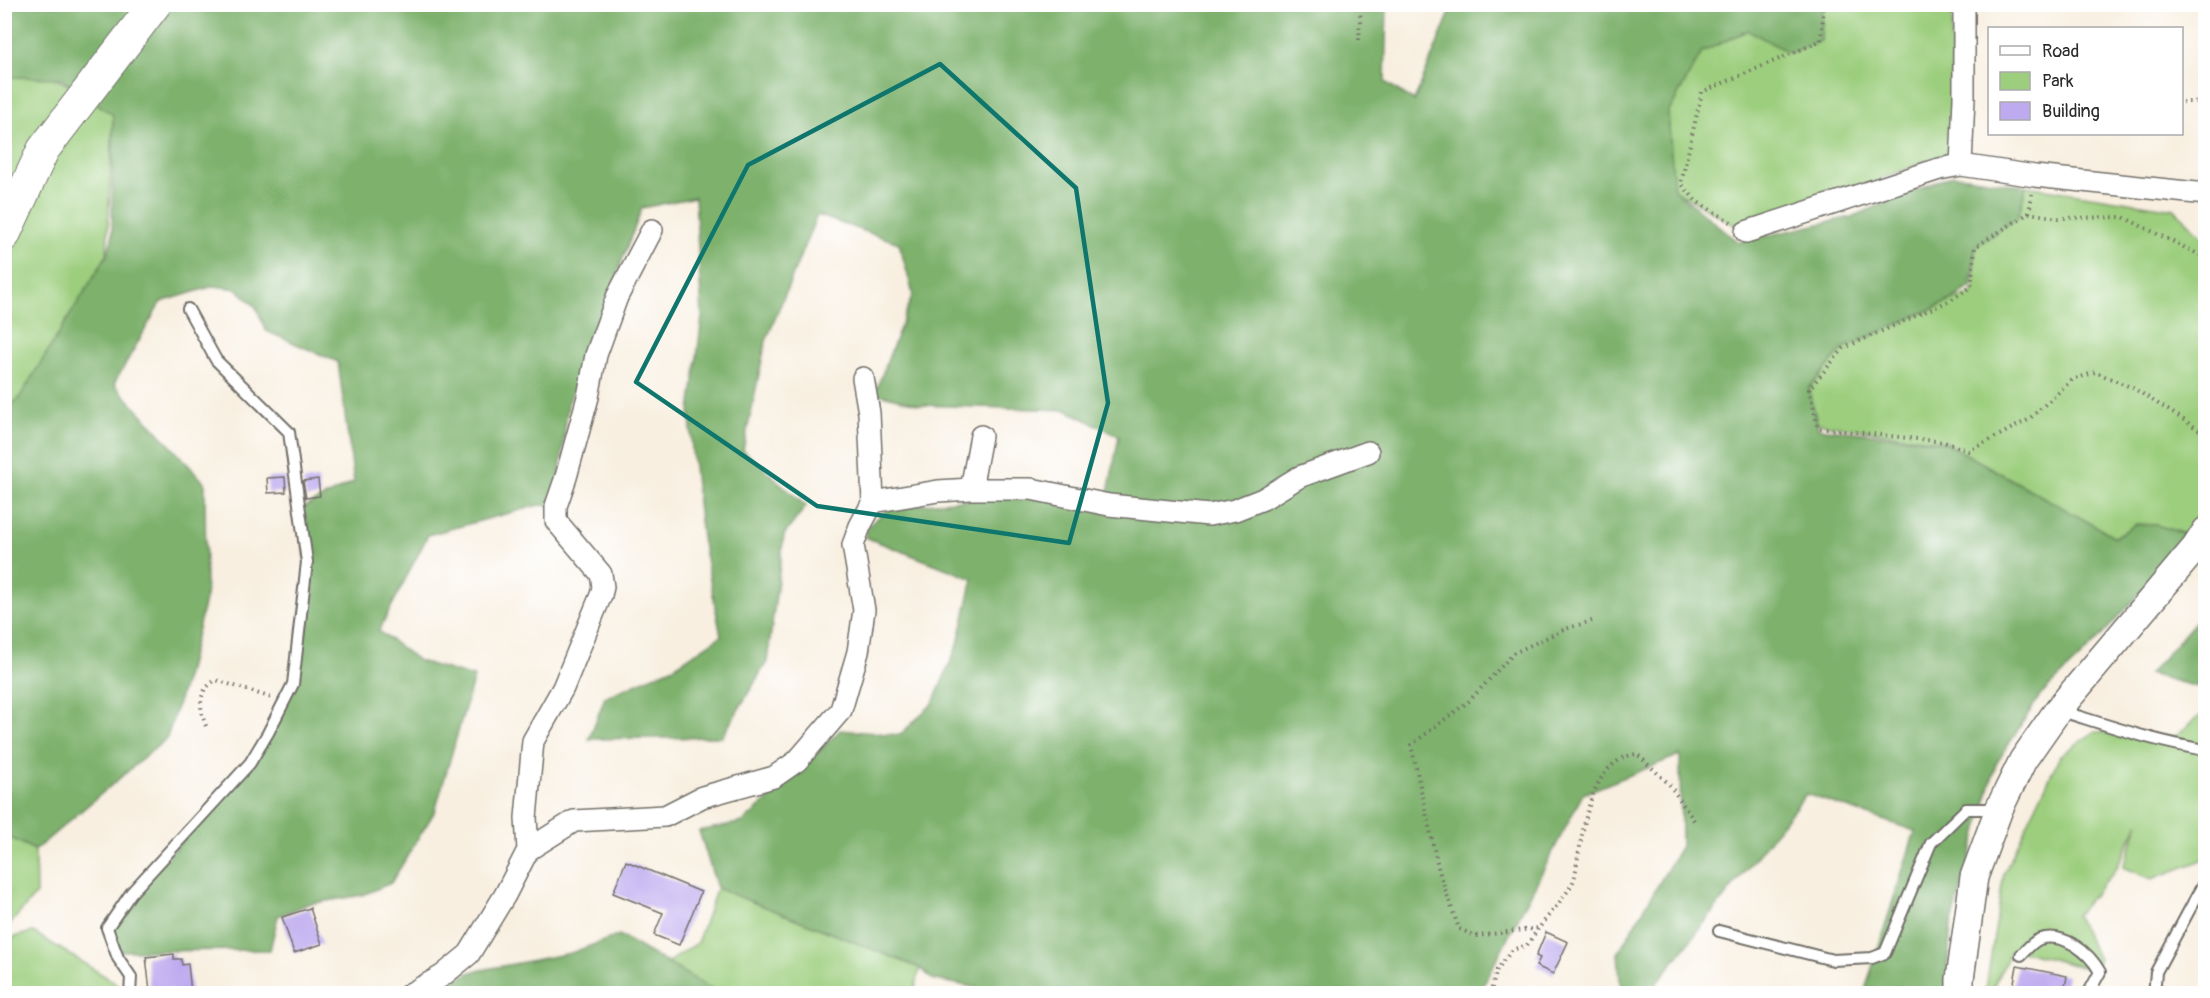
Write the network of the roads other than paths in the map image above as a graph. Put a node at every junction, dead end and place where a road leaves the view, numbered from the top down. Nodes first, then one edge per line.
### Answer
1 (155, 4) edge
2 (1964, 4) edge
3 (1961, 165) junction
4 (2205, 194) edge
5 (652, 230) dead end
6 (1746, 232) road end
7 (4, 235) edge
8 (188, 309) dead end
9 (863, 378) dead end
10 (981, 436) dead end
11 (1368, 452) dead end
12 (971, 489) junction
13 (873, 502) junction
14 (2205, 531) edge
15 (2058, 710) junction
16 (2205, 750) edge
17 (1999, 809) junction
18 (528, 850) junction
19 (2205, 879) edge
20 (1719, 931) dead end
21 (2021, 955) dead end
22 (130, 993) edge
23 (410, 993) edge
24 (1960, 993) edge
25 (2088, 993) edge
26 (2154, 993) edge

1 - 7 main road
2 - 3 street
3 - 4 street
3 - 6 street
5 - 18 street
8 - 22 lane
9 - 13 street
10 - 12 street
11 - 12 street
12 - 13 street
13 - 18 street
14 - 15 street
15 - 16 lane
15 - 17 street
17 - 20 lane
17 - 24 street
18 - 23 street
19 - 26 lane
21 - 25 lane

